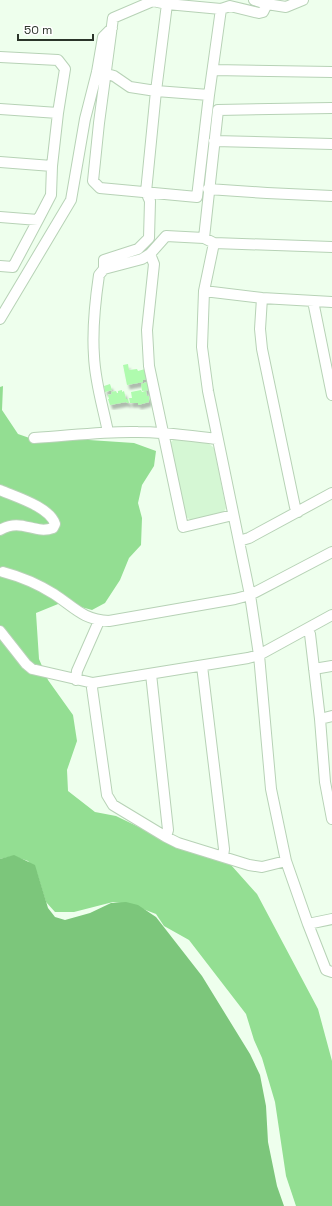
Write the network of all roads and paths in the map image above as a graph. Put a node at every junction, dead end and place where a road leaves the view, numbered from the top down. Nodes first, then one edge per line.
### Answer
1 (254, 0) edge
2 (302, 0) edge
3 (167, 4) junction
4 (267, 4) junction
5 (221, 9) junction
6 (112, 28) junction
7 (0, 57) edge
8 (213, 70) junction
9 (332, 72) edge
10 (107, 74) junction
11 (156, 91) junction
12 (209, 95) junction
13 (332, 108) edge
14 (0, 109) edge
15 (58, 113) junction
16 (214, 141) junction
17 (332, 144) edge
18 (0, 162) edge
19 (52, 166) junction
20 (208, 189) junction
21 (146, 192) junction
22 (332, 196) edge
23 (0, 217) edge
24 (38, 220) junction
25 (204, 238) junction
26 (214, 243) junction
27 (332, 248) edge
28 (150, 254) junction
29 (0, 266) edge
30 (104, 269) junction
31 (204, 291) junction
32 (262, 298) junction
33 (314, 301) junction
34 (332, 302) edge
35 (0, 319) edge
36 (332, 395) edge
37 (108, 432) junction
38 (163, 433) junction
39 (34, 438) dead end
40 (217, 439) junction
41 (0, 490) edge
42 (332, 493) edge
43 (298, 512) junction
44 (233, 515) junction
45 (0, 530) edge
46 (239, 540) junction
47 (332, 552) edge
48 (3, 572) dead end
49 (250, 595) junction
50 (332, 615) edge
51 (99, 621) junction
52 (307, 629) junction
53 (0, 631) edge
54 (259, 655) junction
55 (202, 666) junction
56 (332, 666) edge
57 (314, 669) junction
58 (151, 674) junction
59 (76, 680) junction
60 (93, 683) junction
61 (332, 716) edge
62 (320, 719) junction
63 (328, 768) edge
64 (332, 819) edge
65 (166, 837) junction
66 (223, 857) junction
67 (286, 861) junction
68 (332, 919) edge
69 (308, 924) junction
70 (332, 972) edge

1 - 4 street
2 - 4 street
3 - 5 street
3 - 6 street
3 - 11 street
4 - 5 street
5 - 8 street
6 - 10 street
6 - 35 street
7 - 15 street
8 - 9 street
8 - 12 street
10 - 11 street
10 - 21 street
11 - 12 street
11 - 21 street
12 - 21 street
13 - 16 street
14 - 15 street
15 - 19 street
16 - 17 street
16 - 20 street
18 - 19 street
19 - 24 street
20 - 22 street
20 - 25 street
21 - 30 street
23 - 24 street
24 - 29 street
25 - 26 street
25 - 28 street
26 - 27 street
26 - 31 street
28 - 30 street
28 - 38 street
30 - 37 street
31 - 32 street
31 - 40 street
32 - 33 street
32 - 43 street
33 - 34 street
33 - 36 street
37 - 38 street
37 - 39 street
38 - 40 street
38 - 44 street
40 - 44 street
41 - 45 street
42 - 43 street
43 - 46 street
44 - 46 street
46 - 49 street
47 - 49 street
48 - 51 street
49 - 51 street
49 - 54 street
50 - 52 street
51 - 59 street
52 - 54 street
52 - 57 street
53 - 59 street
54 - 55 street
54 - 67 street
55 - 58 street
55 - 66 street
56 - 57 street
57 - 62 street
58 - 60 street
58 - 65 street
59 - 60 street
60 - 65 street
61 - 62 street
62 - 63 street
63 - 64 street
65 - 66 street
66 - 67 street
67 - 69 street
68 - 69 street
69 - 70 street

